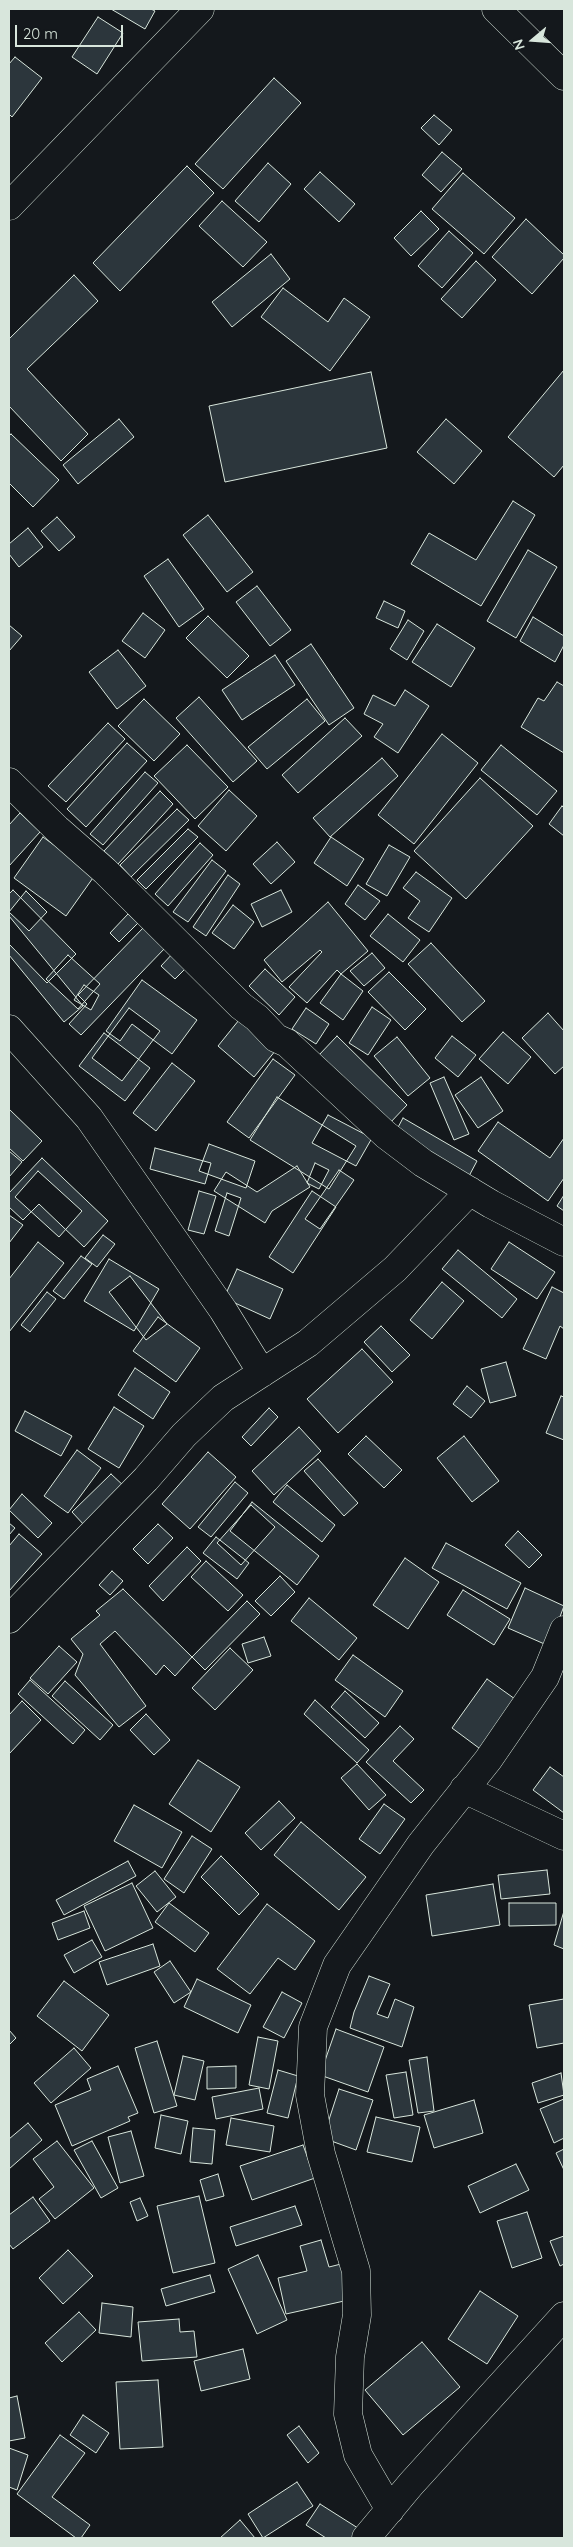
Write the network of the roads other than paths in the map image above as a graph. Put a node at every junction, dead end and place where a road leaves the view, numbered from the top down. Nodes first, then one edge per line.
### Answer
1 (200, 9) edge
2 (496, 9) edge
3 (564, 76) edge
4 (9, 206) edge
5 (9, 782) edge
6 (9, 1029) edge
7 (470, 1191) junction
8 (564, 1242) edge
9 (262, 1373) junction
10 (9, 1619) edge
11 (564, 1630) edge
12 (464, 1789) junction
13 (564, 1836) edge
14 (564, 2316) edge
15 (390, 2510) junction
16 (366, 2538) edge

1 - 4 main road
2 - 3 main road
5 - 7 main road
6 - 9 main road
7 - 8 main road
7 - 9 main road
9 - 10 main road
11 - 12 main road
12 - 13 main road
12 - 15 main road
14 - 15 main road
15 - 16 main road

